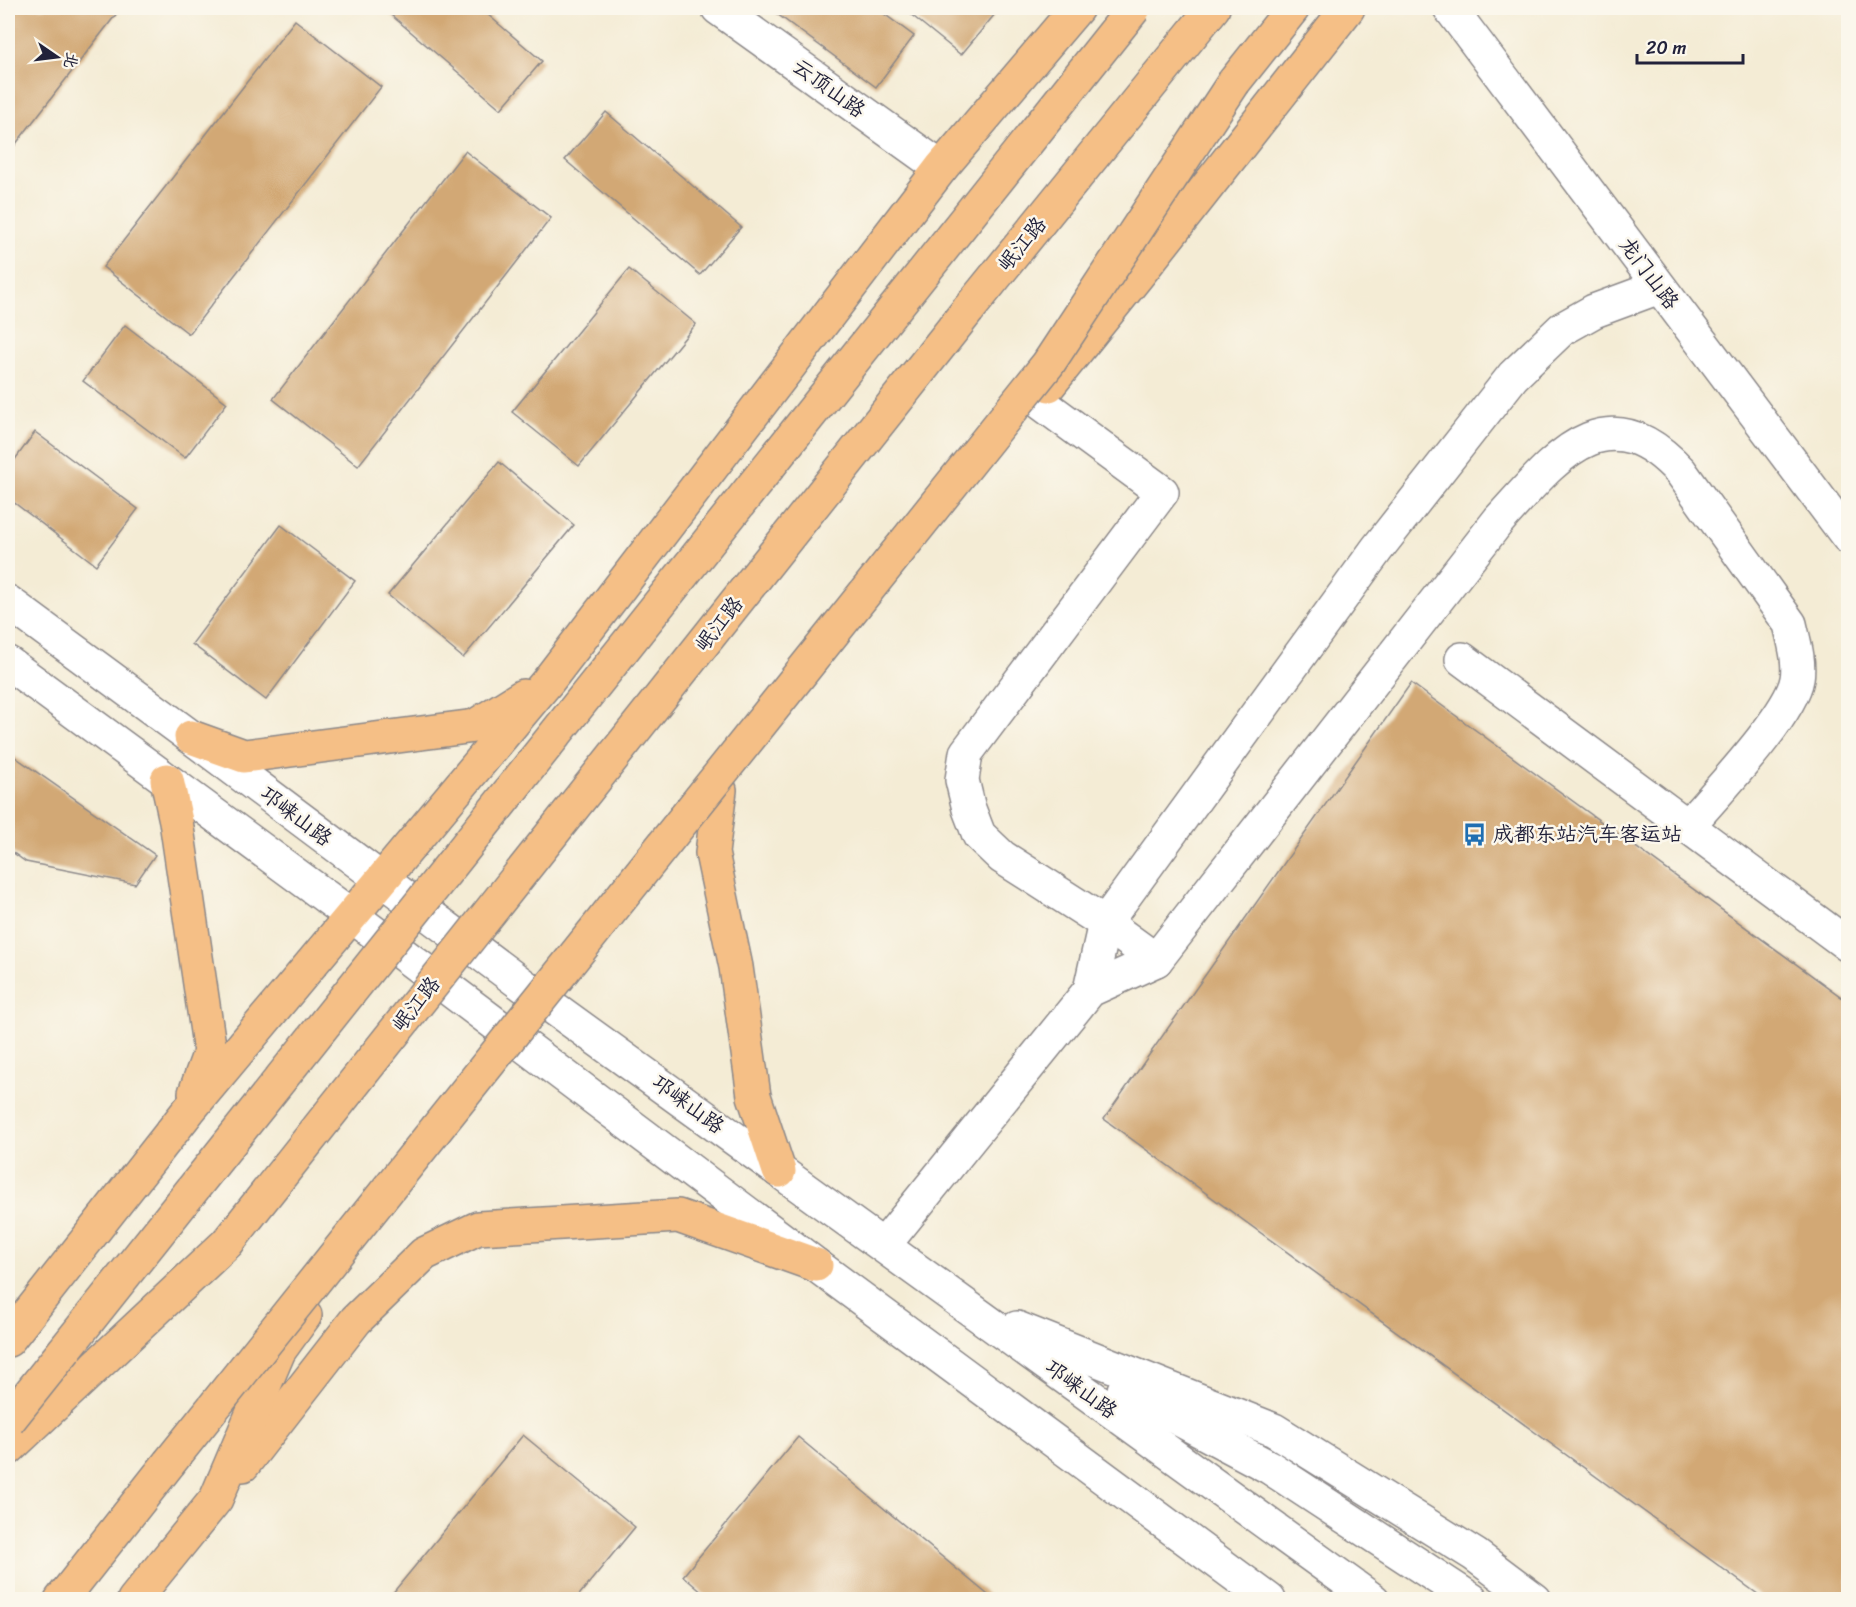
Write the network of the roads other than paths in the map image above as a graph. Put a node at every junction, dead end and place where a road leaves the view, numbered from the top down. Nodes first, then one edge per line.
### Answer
1 (718, 8) edge
2 (1077, 8) edge
3 (1134, 8) edge
4 (1213, 8) edge
5 (1293, 8) edge
6 (1348, 8) edge
7 (1450, 8) edge
8 (940, 168) junction
9 (1659, 287) junction
10 (1036, 400) junction
11 (1848, 537) edge
12 (8, 602) edge
13 (1462, 659) dead end
14 (8, 663) edge
15 (548, 681) junction
16 (191, 737) junction
17 (167, 780) junction
18 (720, 790) junction
19 (1688, 826) junction
20 (381, 879) junction
21 (352, 916) junction
22 (1105, 923) junction
23 (1848, 945) edge
24 (1156, 960) junction
25 (1090, 990) junction
26 (551, 1006) junction
27 (521, 1043) junction
28 (189, 1110) junction
29 (779, 1170) junction
30 (884, 1245) junction
31 (816, 1265) junction
32 (971, 1309) junction
33 (8, 1340) edge
34 (8, 1421) edge
35 (8, 1449) edge
36 (216, 1499) junction
37 (61, 1599) edge
38 (134, 1599) edge
39 (1269, 1599) edge
40 (1372, 1599) edge
41 (1472, 1599) edge
42 (1535, 1599) edge

1 - 8 street, 云顶山路
2 - 8 main road
3 - 34 main road, bridge
4 - 35 main road, 岷江路, bridge
5 - 37 main road, bridge
6 - 10 main road
7 - 9 street, 龙门山路
8 - 15 main road
9 - 11 street, 龙门山路
9 - 22 street
10 - 18 main road
10 - 22 street
12 - 16 street, 邛崃山路
13 - 19 street
14 - 17 street
15 - 16 main road
15 - 20 main road
16 - 20 street, 邛崃山路
17 - 21 street
17 - 28 main road
18 - 26 main road
18 - 29 main road
19 - 23 street
19 - 24 street
20 - 21 main road
20 - 26 street, 邛崃山路
21 - 27 street
21 - 28 main road
22 - 24 street
22 - 25 street
24 - 25 street
25 - 30 street
26 - 27 main road
26 - 29 street, 邛崃山路
27 - 31 street
27 - 36 main road
28 - 33 main road
29 - 30 street, 邛崃山路
30 - 32 street, 邛崃山路
31 - 36 main road
31 - 39 street
32 - 40 street, 邛崃山路
32 - 41 street
32 - 42 street
36 - 38 main road

